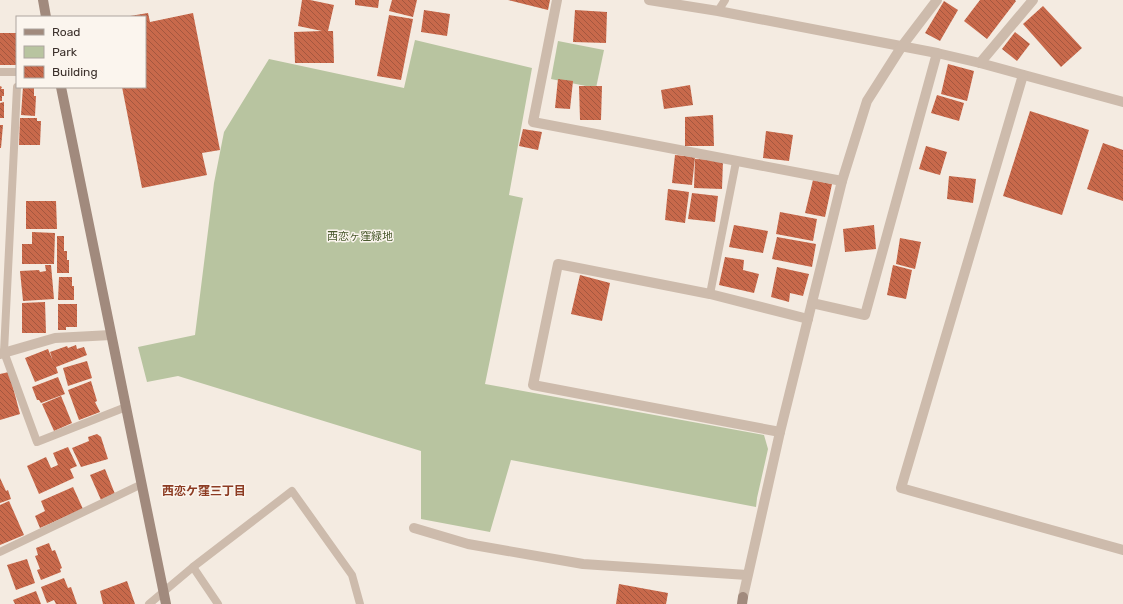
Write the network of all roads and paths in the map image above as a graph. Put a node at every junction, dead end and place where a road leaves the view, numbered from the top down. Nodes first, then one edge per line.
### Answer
1 (43, 0) edge
2 (557, 0) edge
3 (649, 0) edge
4 (725, 0) edge
5 (937, 0) edge
6 (1032, 0) edge
7 (718, 11) junction
8 (46, 16) edge
9 (902, 46) junction
10 (937, 53) junction
11 (980, 63) junction
12 (0, 72) edge
13 (16, 72) edge
14 (1023, 75) junction
15 (17, 88) edge
16 (61, 88) edge
17 (1123, 102) edge
18 (736, 162) junction
19 (842, 181) junction
20 (710, 294) junction
21 (812, 303) junction
22 (808, 319) junction
23 (111, 335) junction
24 (2, 353) edge
25 (126, 407) junction
26 (780, 432) junction
27 (142, 484) junction
28 (414, 528) dead end
29 (1123, 550) edge
30 (0, 552) edge
31 (193, 567) junction
32 (747, 575) junction
33 (163, 592) junction
34 (742, 601) edge
35 (149, 604) edge
36 (166, 604) edge
37 (218, 604) edge
38 (360, 604) edge

1 - 8 street
2 - 18 street
3 - 7 street
4 - 7 lane
5 - 9 street
6 - 11 street
7 - 9 street
9 - 10 street
9 - 19 street
10 - 11 street
10 - 21 street
11 - 14 street
12 - 13 lane
14 - 17 street
14 - 29 street
15 - 24 lane
16 - 23 street
18 - 19 street
18 - 20 lane
19 - 21 street
20 - 22 street
20 - 26 street
21 - 22 street
22 - 26 street
23 - 24 street
23 - 25 street
24 - 25 lane
25 - 27 street
26 - 32 street
27 - 30 lane
27 - 33 street
28 - 32 street
31 - 33 lane
31 - 37 lane
31 - 38 lane
32 - 34 street
33 - 35 lane
33 - 36 street

